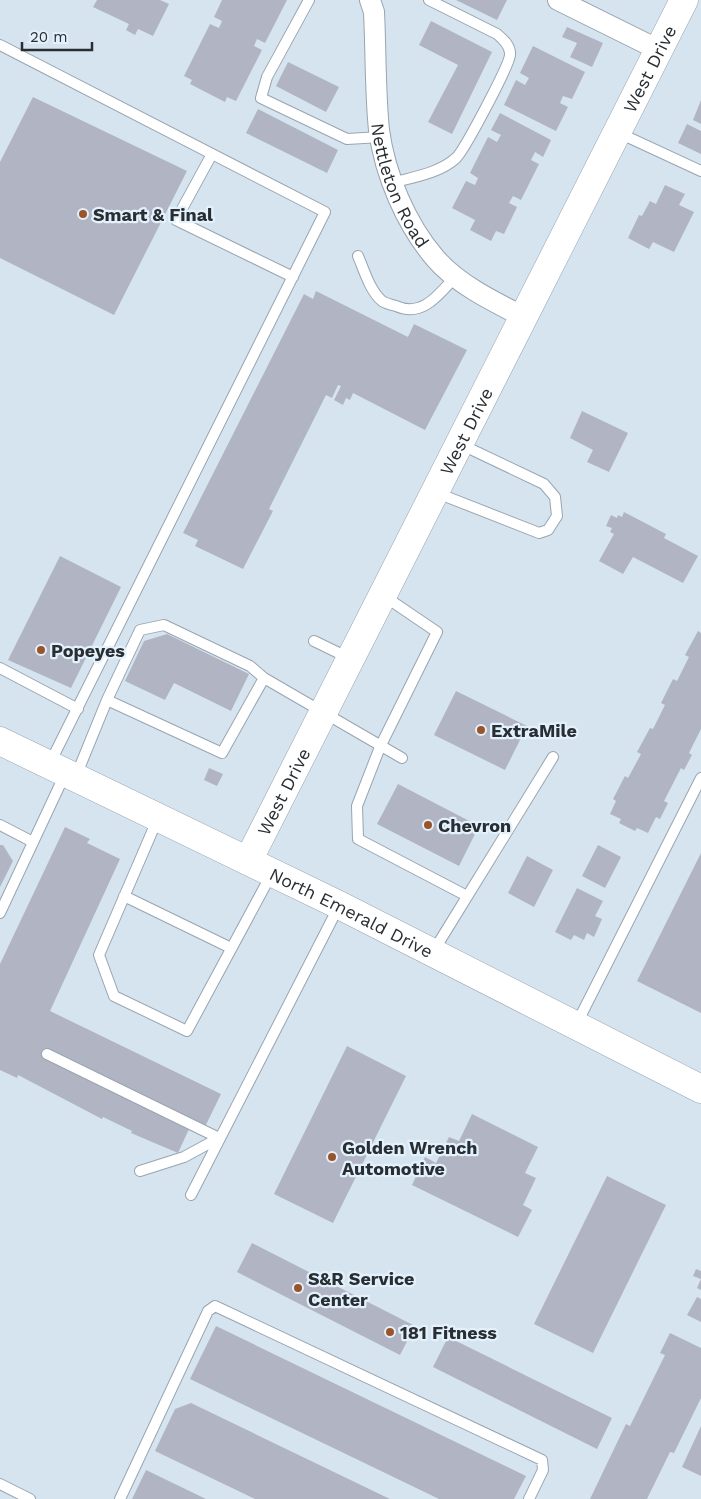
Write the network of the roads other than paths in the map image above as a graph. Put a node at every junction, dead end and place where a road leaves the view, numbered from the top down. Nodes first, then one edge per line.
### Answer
1 (309, 0) edge
2 (370, 0) edge
3 (429, 0) edge
4 (558, 0) edge
5 (684, 0) edge
6 (0, 45) edge
7 (659, 50) junction
8 (618, 132) junction
9 (381, 137) junction
10 (212, 154) junction
11 (701, 171) edge
12 (392, 183) junction
13 (358, 256) dead end
14 (456, 276) junction
15 (293, 277) junction
16 (524, 317) junction
17 (459, 443) junction
18 (434, 491) junction
19 (382, 595) junction
20 (314, 641) dead end
21 (350, 659) junction
22 (0, 668) edge
23 (264, 678) junction
24 (107, 700) junction
25 (78, 709) junction
26 (322, 713) junction
27 (0, 741) edge
28 (380, 747) junction
29 (552, 757) dead end
30 (402, 758) dead end
31 (64, 771) junction
32 (701, 778) edge
33 (159, 816) junction
34 (0, 826) edge
35 (33, 842) junction
36 (248, 860) junction
37 (272, 872) junction
38 (124, 896) junction
39 (467, 896) junction
40 (339, 906) junction
41 (0, 913) edge
42 (231, 948) junction
43 (432, 953) junction
44 (576, 1026) junction
45 (46, 1054) dead end
46 (701, 1089) edge
47 (219, 1138) junction
48 (140, 1171) dead end
49 (190, 1195) dead end
50 (0, 1484) edge
51 (30, 1499) edge
52 (120, 1499) edge
53 (529, 1499) edge

1 - 9 lane
2 - 9 street, Nettleton Road
3 - 12 lane
4 - 7 street
5 - 7 street, West Drive
6 - 10 lane
7 - 8 street, West Drive
8 - 11 lane
8 - 16 street, West Drive
9 - 12 street, Nettleton Road
10 - 15 lane
10 - 15 lane
12 - 14 street, Nettleton Road
13 - 14 lane
14 - 16 street, Nettleton Road
15 - 25 lane
16 - 17 street, West Drive
17 - 18 street, West Drive
17 - 18 lane
18 - 19 street, West Drive
19 - 21 street, West Drive
19 - 28 lane
20 - 21 lane
21 - 26 street, West Drive
22 - 25 lane
23 - 24 lane
23 - 24 lane
23 - 26 lane
24 - 31 lane
25 - 31 lane
26 - 28 lane
26 - 36 street, West Drive
27 - 31 street, North Emerald Drive
28 - 30 lane
28 - 39 lane
29 - 39 lane
31 - 33 street, North Emerald Drive
31 - 35 lane
32 - 44 lane
33 - 36 street, North Emerald Drive
33 - 38 lane
34 - 35 lane
35 - 41 lane
36 - 37 street, North Emerald Drive
37 - 40 street, North Emerald Drive
37 - 42 lane
38 - 42 lane
38 - 42 lane
39 - 43 lane
40 - 43 street, North Emerald Drive
40 - 47 lane
43 - 44 street, North Emerald Drive
44 - 46 street, North Emerald Drive
45 - 47 lane
47 - 48 lane
47 - 49 lane
50 - 51 lane
52 - 53 lane

